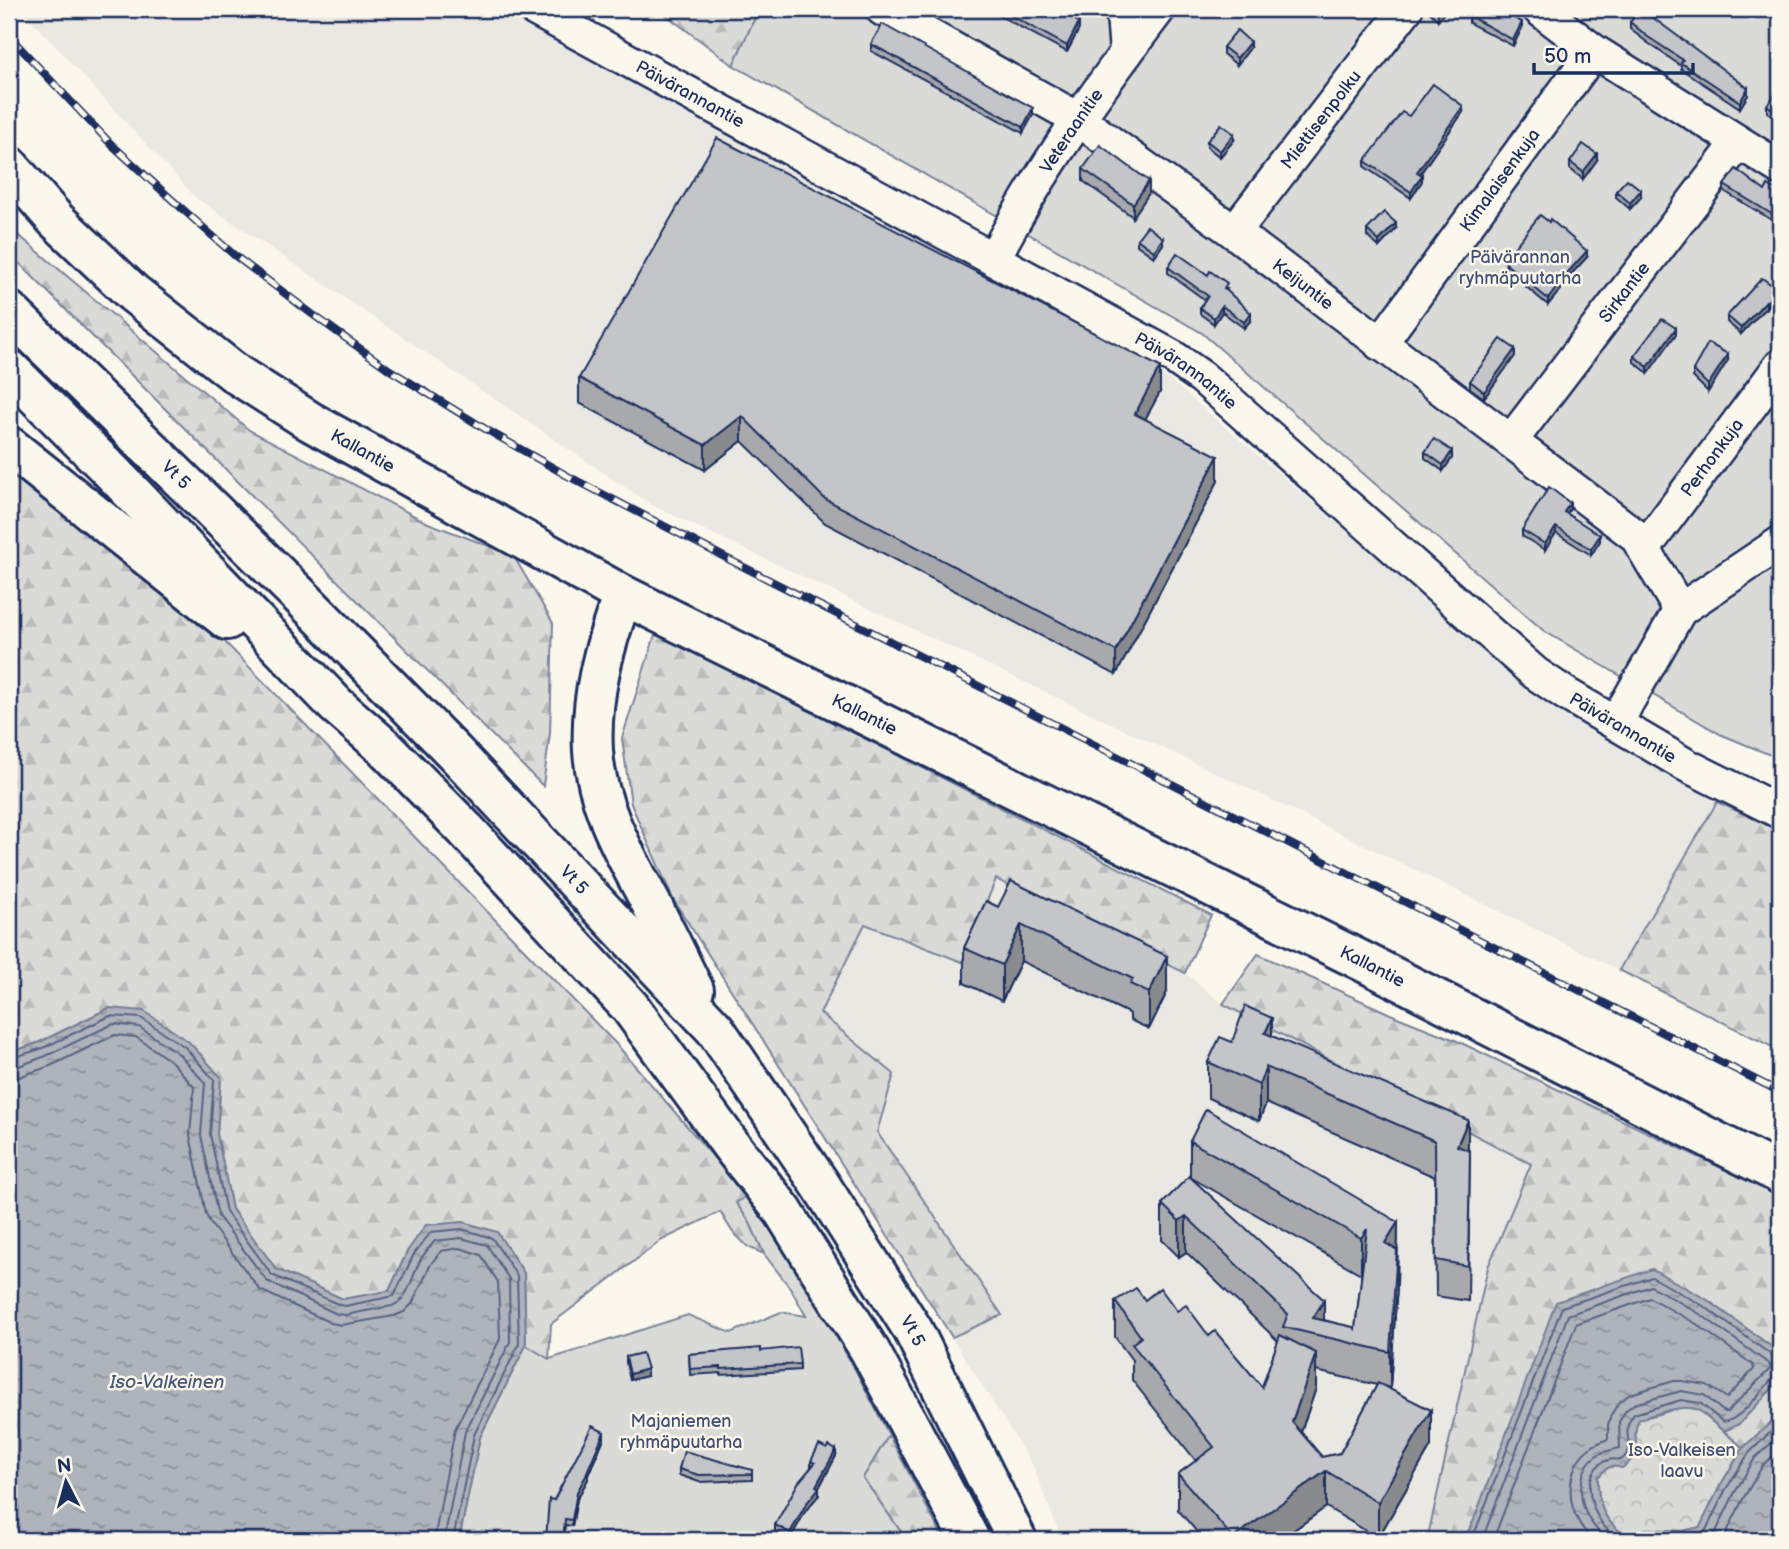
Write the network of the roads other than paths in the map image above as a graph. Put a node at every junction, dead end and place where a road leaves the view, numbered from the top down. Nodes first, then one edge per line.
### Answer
1 (534, 9) edge
2 (882, 9) edge
3 (1119, 9) edge
4 (1160, 9) edge
5 (1406, 9) edge
6 (1539, 9) edge
7 (1594, 51) junction
8 (1126, 53) junction
9 (1078, 119) junction
10 (1738, 143) junction
11 (9, 166) edge
12 (1780, 168) edge
13 (1234, 232) junction
14 (994, 258) junction
15 (9, 311) edge
16 (1380, 344) junction
17 (1780, 366) edge
18 (9, 369) edge
19 (1510, 441) junction
20 (9, 446) edge
21 (1644, 549) junction
22 (1776, 557) edge
23 (623, 595) junction
24 (1680, 610) junction
25 (336, 705) junction
26 (1617, 723) junction
27 (1780, 812) edge
28 (715, 1029) junction
29 (1780, 1174) edge
30 (970, 1540) edge
31 (1017, 1540) edge

1 - 14 street, Päivärannantie
2 - 9 street, Keijuntie
3 - 8 street
4 - 8 street, Veteraanitie
5 - 13 street, Miettisenpolku
6 - 7 street
7 - 10 street
7 - 16 street, Kimalaisenkuja
8 - 9 street, Veteraanitie
9 - 13 street, Keijuntie
9 - 14 street, Veteraanitie
10 - 12 street
10 - 19 street, Sirkantie
11 - 23 main road, Kallantie
13 - 16 street, Keijuntie
14 - 26 street, Päivärannantie
15 - 28 main road, Vt 5
16 - 19 street, Keijuntie
17 - 21 street, Perhonkuja
18 - 25 main road
19 - 21 street, Keijuntie
20 - 25 main road
21 - 24 street, Keijuntie
22 - 24 street
23 - 28 main road
23 - 29 main road, Kallantie
24 - 26 street
25 - 30 main road
26 - 27 street, Päivärannantie
28 - 31 main road, Vt 5

